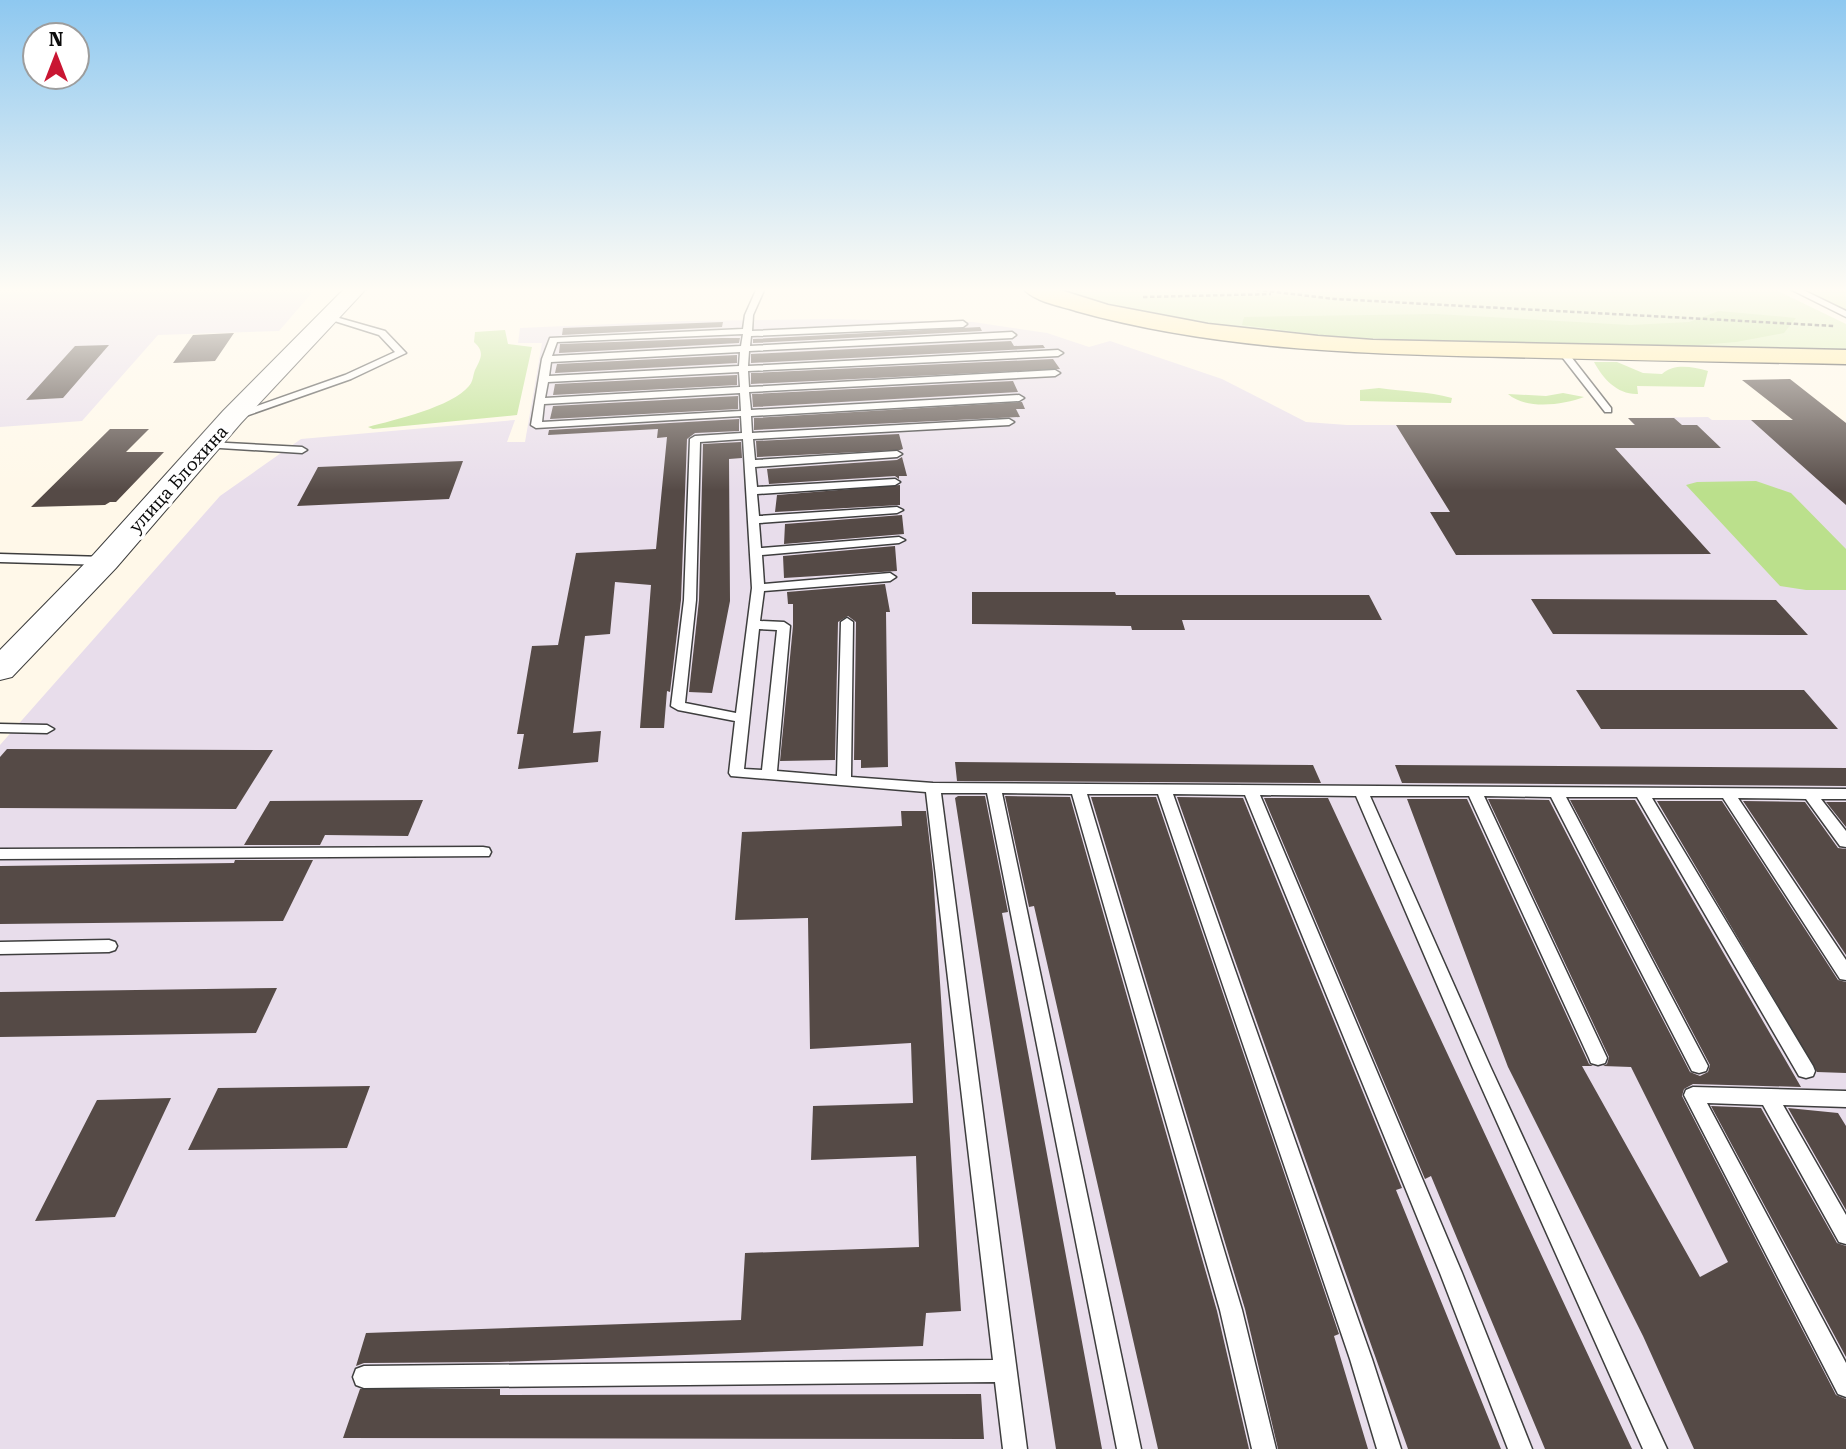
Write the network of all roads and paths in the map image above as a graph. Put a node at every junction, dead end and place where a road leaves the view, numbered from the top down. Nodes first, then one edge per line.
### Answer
1 (290, 356) edge
2 (395, 356) edge
3 (548, 356) edge
4 (579, 356) edge
5 (744, 356) edge
6 (1006, 356) edge
7 (1566, 356) edge
8 (1781, 356) edge
9 (1846, 357) edge
10 (547, 359) junction
11 (743, 369) junction
12 (1055, 373) dead end
13 (544, 379) junction
14 (744, 390) junction
15 (1019, 398) dead end
16 (540, 401) junction
17 (1608, 410) dead end
18 (746, 413) junction
19 (232, 417) junction
20 (1009, 422) dead end
21 (747, 437) junction
22 (208, 445) junction
23 (302, 450) dead end
24 (897, 454) dead end
25 (749, 464) junction
26 (895, 482) dead end
27 (751, 491) junction
28 (897, 510) dead end
29 (753, 520) junction
30 (899, 540) dead end
31 (755, 552) junction
32 (0, 558) edge
33 (105, 561) junction
34 (890, 577) dead end
35 (758, 588) junction
36 (847, 622) dead end
37 (752, 625) junction
38 (0, 670) edge
39 (742, 718) junction
40 (0, 729) edge
41 (47, 729) dead end
42 (769, 775) junction
43 (844, 781) junction
44 (933, 788) junction
45 (993, 788) junction
46 (1078, 789) junction
47 (1164, 789) junction
48 (1250, 790) junction
49 (1361, 791) junction
50 (1474, 791) junction
51 (1556, 792) junction
52 (1641, 792) junction
53 (1727, 793) junction
54 (1810, 793) junction
55 (1846, 794) edge
56 (1846, 842) edge
57 (483, 852) dead end
58 (0, 854) edge
59 (110, 946) dead end
60 (0, 948) edge
61 (1846, 974) edge
62 (1598, 1058) dead end
63 (1699, 1066) dead end
64 (1806, 1071) dead end
65 (1769, 1097) junction
66 (1846, 1099) edge
67 (1846, 1235) edge
68 (1005, 1371) junction
69 (364, 1377) dead end
70 (1846, 1386) edge
71 (1015, 1449) edge
72 (1129, 1449) edge
73 (1264, 1449) edge
74 (1389, 1449) edge
75 (1520, 1449) edge
76 (1655, 1449) edge

1 - 19 street, улица Блохина
2 - 19 lane
3 - 10 lane
4 - 10 lane
5 - 11 lane
6 - 11 lane
7 - 17 lane
8 - 9 main road
10 - 13 lane
11 - 13 lane
11 - 14 lane
12 - 14 lane
13 - 16 lane
14 - 16 lane
14 - 18 lane
15 - 18 lane
16 - 18 lane
18 - 21 lane
19 - 22 street, улица Блохина
20 - 21 lane
21 - 25 lane
21 - 39 lane
22 - 23 lane
22 - 33 street, улица Блохина
24 - 25 lane
25 - 27 lane
26 - 27 lane
27 - 29 lane
28 - 29 lane
29 - 31 lane
30 - 31 lane
31 - 35 lane
32 - 33 lane
33 - 38 street, улица Блохина
34 - 35 lane
35 - 37 lane
36 - 43 lane
37 - 39 lane
37 - 42 lane
39 - 42 lane
40 - 41 lane
42 - 43 lane
43 - 44 lane
44 - 45 lane
44 - 68 lane
45 - 46 lane
45 - 72 lane
46 - 47 lane
46 - 73 lane
47 - 48 lane
47 - 74 lane
48 - 49 lane
48 - 75 lane
49 - 50 lane
49 - 76 lane
50 - 51 lane
50 - 62 lane
51 - 52 lane
51 - 63 lane
52 - 53 lane
52 - 64 lane
53 - 54 lane
53 - 61 lane
54 - 55 lane
54 - 56 lane
57 - 58 lane
59 - 60 lane
65 - 66 lane
65 - 67 lane
65 - 70 lane
68 - 69 lane
68 - 71 lane

